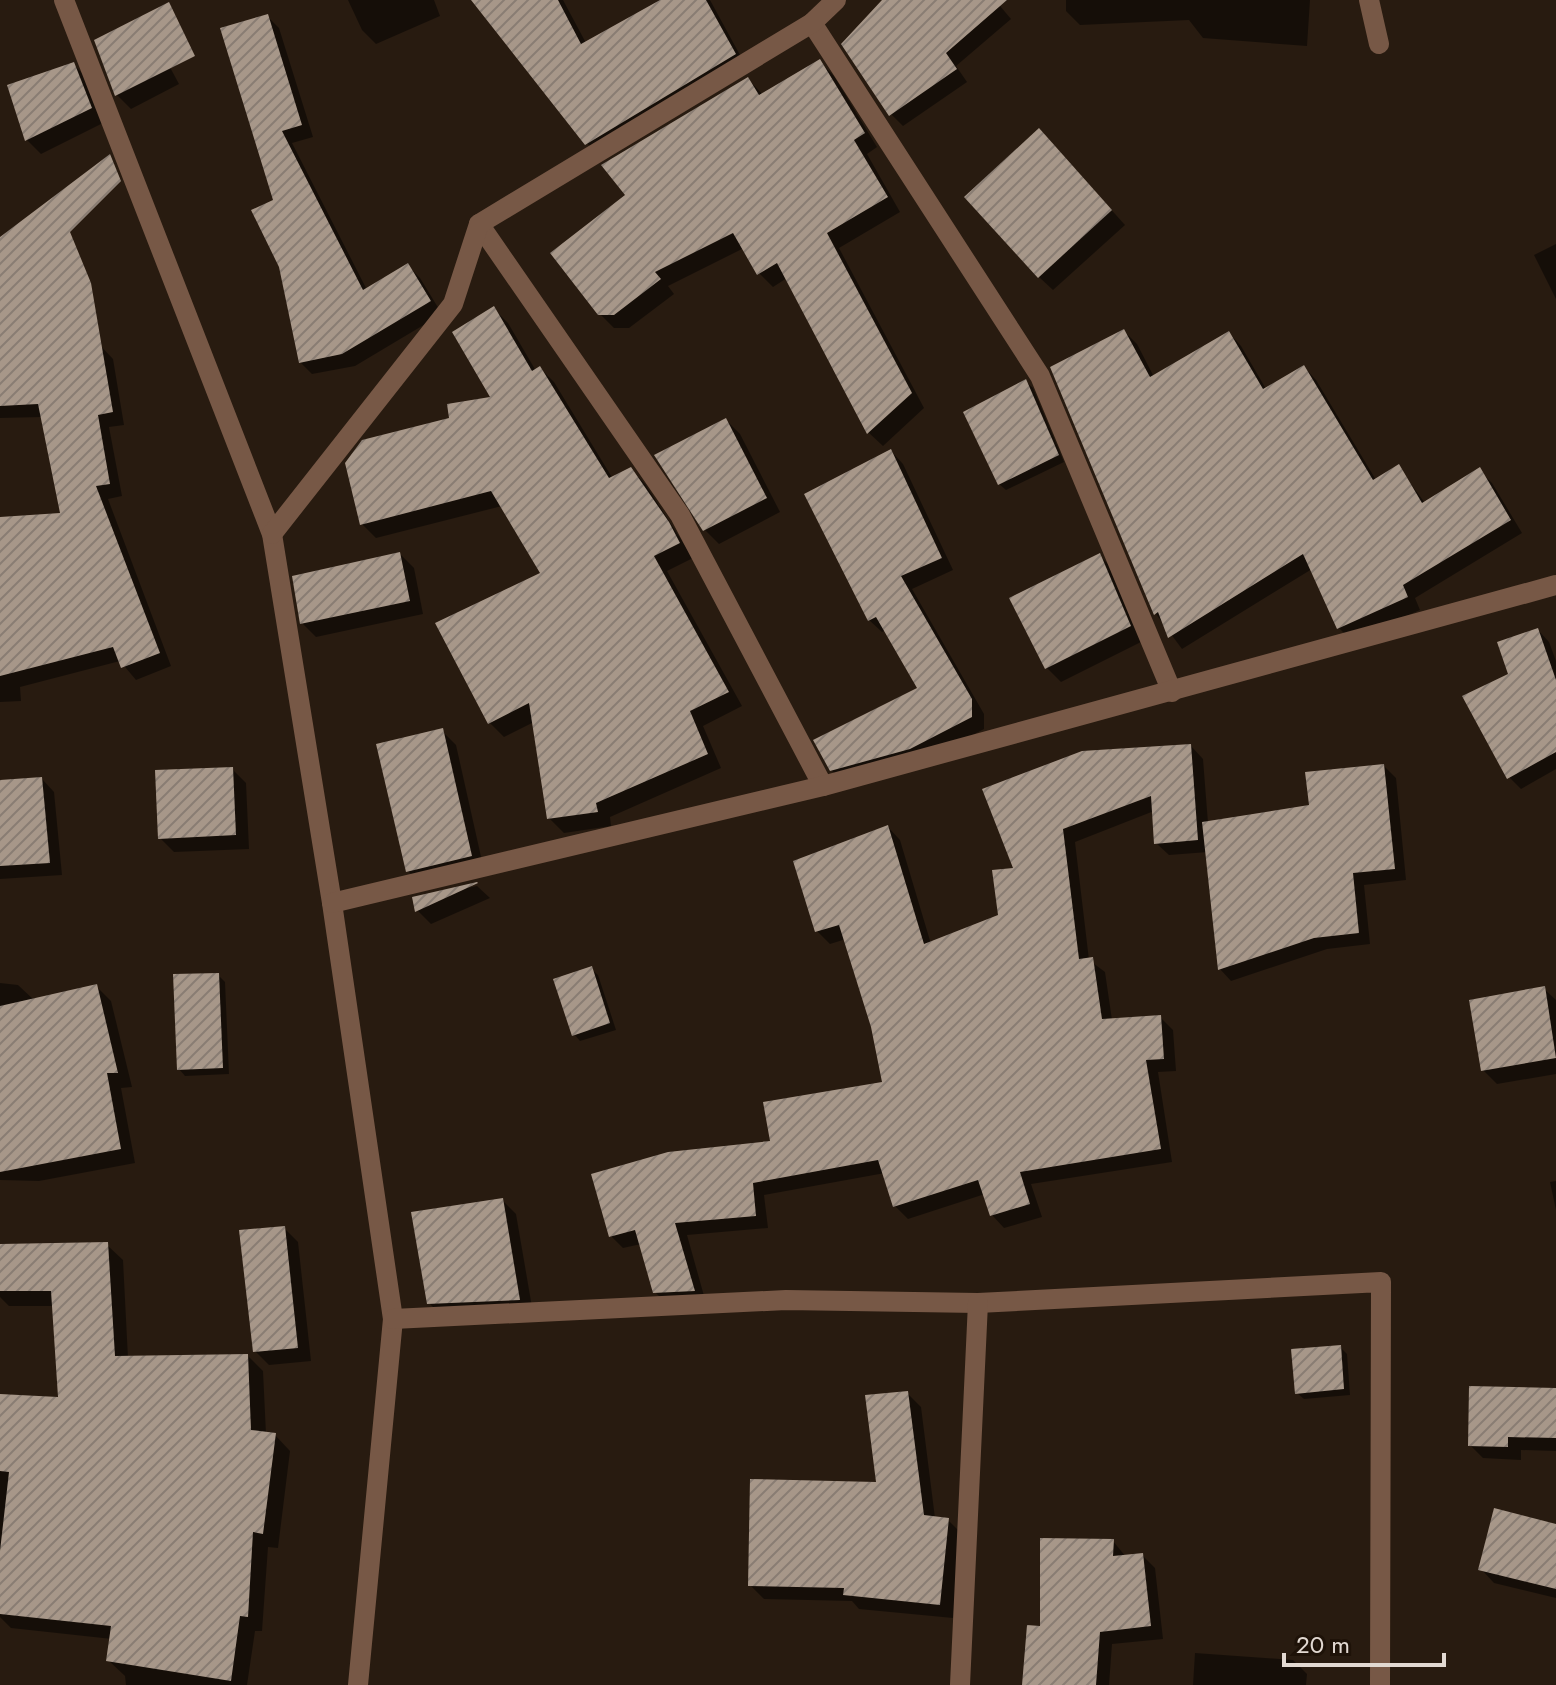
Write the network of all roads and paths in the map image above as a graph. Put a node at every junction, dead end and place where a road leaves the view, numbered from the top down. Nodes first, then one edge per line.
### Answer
1 (64, 0) edge
2 (836, 0) edge
3 (1369, 0) edge
4 (812, 23) junction
5 (1379, 44) dead end
6 (479, 224) junction
7 (272, 534) junction
8 (1556, 585) edge
9 (1172, 692) junction
10 (823, 786) junction
11 (332, 903) junction
12 (978, 1303) junction
13 (393, 1319) junction
14 (358, 1685) edge
15 (960, 1685) edge
16 (1380, 1685) edge

1 - 7 street
2 - 4 street
3 - 5 street
4 - 6 street
4 - 9 street
6 - 7 street
6 - 10 street
7 - 11 street
8 - 9 street
9 - 10 street
10 - 11 street
11 - 13 street
12 - 13 street
12 - 15 street
12 - 16 street
13 - 14 street

